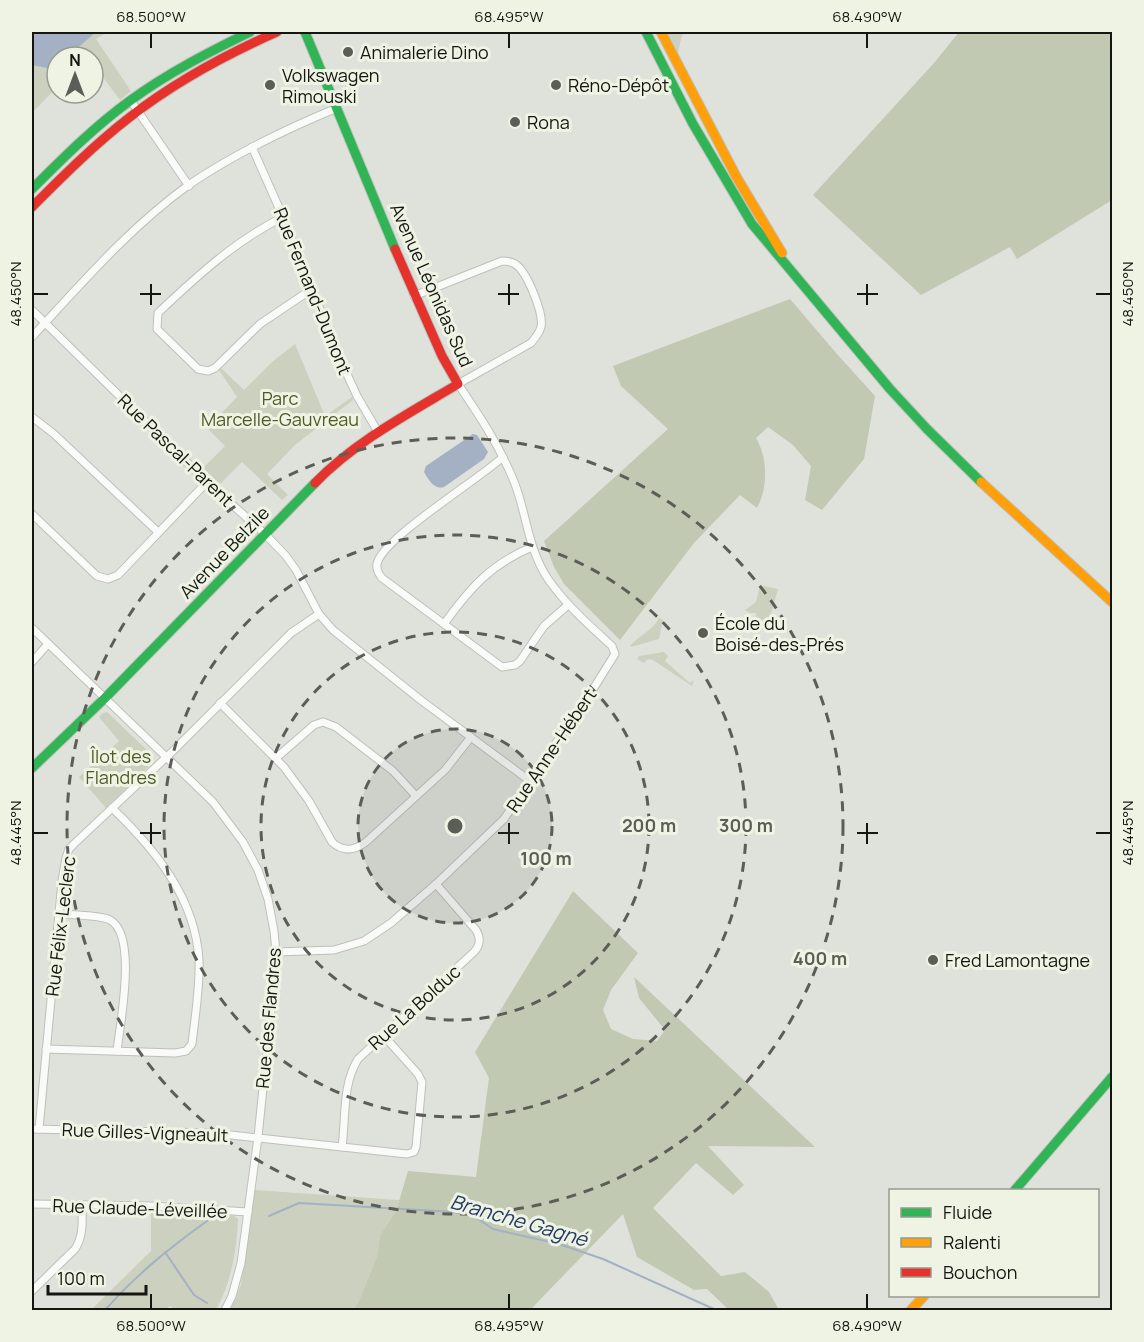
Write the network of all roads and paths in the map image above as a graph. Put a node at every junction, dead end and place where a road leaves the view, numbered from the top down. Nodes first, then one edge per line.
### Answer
1 (250, 32) edge
2 (277, 32) edge
3 (305, 32) edge
4 (646, 32) edge
5 (660, 32) edge
6 (131, 101) junction
7 (337, 108) junction
8 (137, 111) junction
9 (252, 147) junction
10 (189, 186) junction
11 (32, 189) edge
12 (32, 207) edge
13 (283, 216) junction
14 (790, 268) junction
15 (312, 289) junction
16 (414, 296) junction
17 (32, 310) edge
18 (45, 323) junction
19 (32, 337) edge
20 (458, 384) junction
21 (32, 417) edge
22 (378, 432) junction
23 (503, 457) junction
24 (207, 482) junction
25 (32, 514) edge
26 (158, 532) junction
27 (265, 534) junction
28 (532, 547) junction
29 (1113, 602) edge
30 (568, 605) junction
31 (319, 614) junction
32 (444, 624) junction
33 (32, 628) edge
34 (48, 644) junction
35 (611, 661) joint
36 (32, 662) edge
37 (105, 698) junction
38 (220, 703) junction
39 (471, 737) junction
40 (166, 757) junction
41 (276, 758) junction
42 (32, 768) edge
43 (530, 781) junction
44 (416, 796) junction
45 (112, 808) junction
46 (436, 884) junction
47 (59, 914) junction
48 (276, 952) junction
49 (384, 1036) junction
50 (46, 1049) junction
51 (117, 1051) junction
52 (1113, 1077) edge
53 (35, 1129) edge
54 (258, 1137) junction
55 (342, 1147) junction
56 (1017, 1189) edge
57 (32, 1204) edge
58 (81, 1205) junction
59 (248, 1212) junction
60 (32, 1291) edge
61 (923, 1297) edge
62 (225, 1311) edge
63 (911, 1311) edge

1 - 6 street
2 - 8 street
3 - 7 street, Avenue Léonidas Sud
4 - 14 street
5 - 14 street
6 - 8 street
6 - 11 street
7 - 9 street
7 - 16 street, Avenue Léonidas Sud
8 - 10 street
8 - 12 street
9 - 10 street
9 - 13 street, Rue Fernand-Dumont
10 - 18 street
13 - 15 street, Rue Fernand-Dumont
13 - 15 street
14 - 29 street
15 - 22 street, Rue Fernand-Dumont
16 - 20 street, Avenue Léonidas Sud
16 - 20 street
17 - 18 street, Rue Pascal-Parent
18 - 19 street
18 - 24 street, Rue Pascal-Parent
20 - 22 street, Avenue Belzile
20 - 23 street, Avenue Léonidas Sud
21 - 26 street
22 - 27 street, Avenue Belzile
23 - 28 street, Avenue Léonidas Sud
23 - 32 street
24 - 26 street
24 - 27 street, Rue Pascal-Parent
25 - 26 street
27 - 31 street, Rue Pascal-Parent
27 - 37 street, Avenue Belzile
28 - 30 street, Avenue Léonidas Sud
28 - 32 street
30 - 32 street
30 - 35 street, Avenue Léonidas Sud
31 - 38 street, Rue Félix-Leclerc
31 - 39 street, Rue Pascal-Parent
33 - 34 street, Rue des Flandres
34 - 36 street
34 - 37 street, Rue des Flandres
35 - 43 street, Rue Anne-Hébert
37 - 40 street, Rue des Flandres
37 - 42 street, Avenue Belzile
38 - 40 street, Rue Félix-Leclerc
38 - 41 street
39 - 43 street, Rue Pascal-Parent
39 - 44 street
40 - 45 street, Rue Félix-Leclerc
40 - 48 street, Rue des Flandres
41 - 44 street
41 - 44 street
43 - 46 street, Rue Anne-Hébert
45 - 47 street, Rue Félix-Leclerc
45 - 51 street
46 - 48 street, Rue Anne-Hébert
46 - 49 street, Rue La Bolduc
47 - 50 street, Rue Félix-Leclerc
47 - 51 street
48 - 54 street, Rue des Flandres
49 - 55 street, Rue La Bolduc
49 - 55 street, Rue Gilles-Vigneault
50 - 51 street
50 - 53 street, Rue Félix-Leclerc
52 - 56 street
53 - 54 street, Rue Gilles-Vigneault
54 - 55 street, Rue Gilles-Vigneault
54 - 59 street, Rue des Flandres
57 - 58 street, Rue Claude-Léveillée
58 - 59 street, Rue Claude-Léveillée
58 - 60 street
59 - 62 street, Rue des Flandres
61 - 63 street

